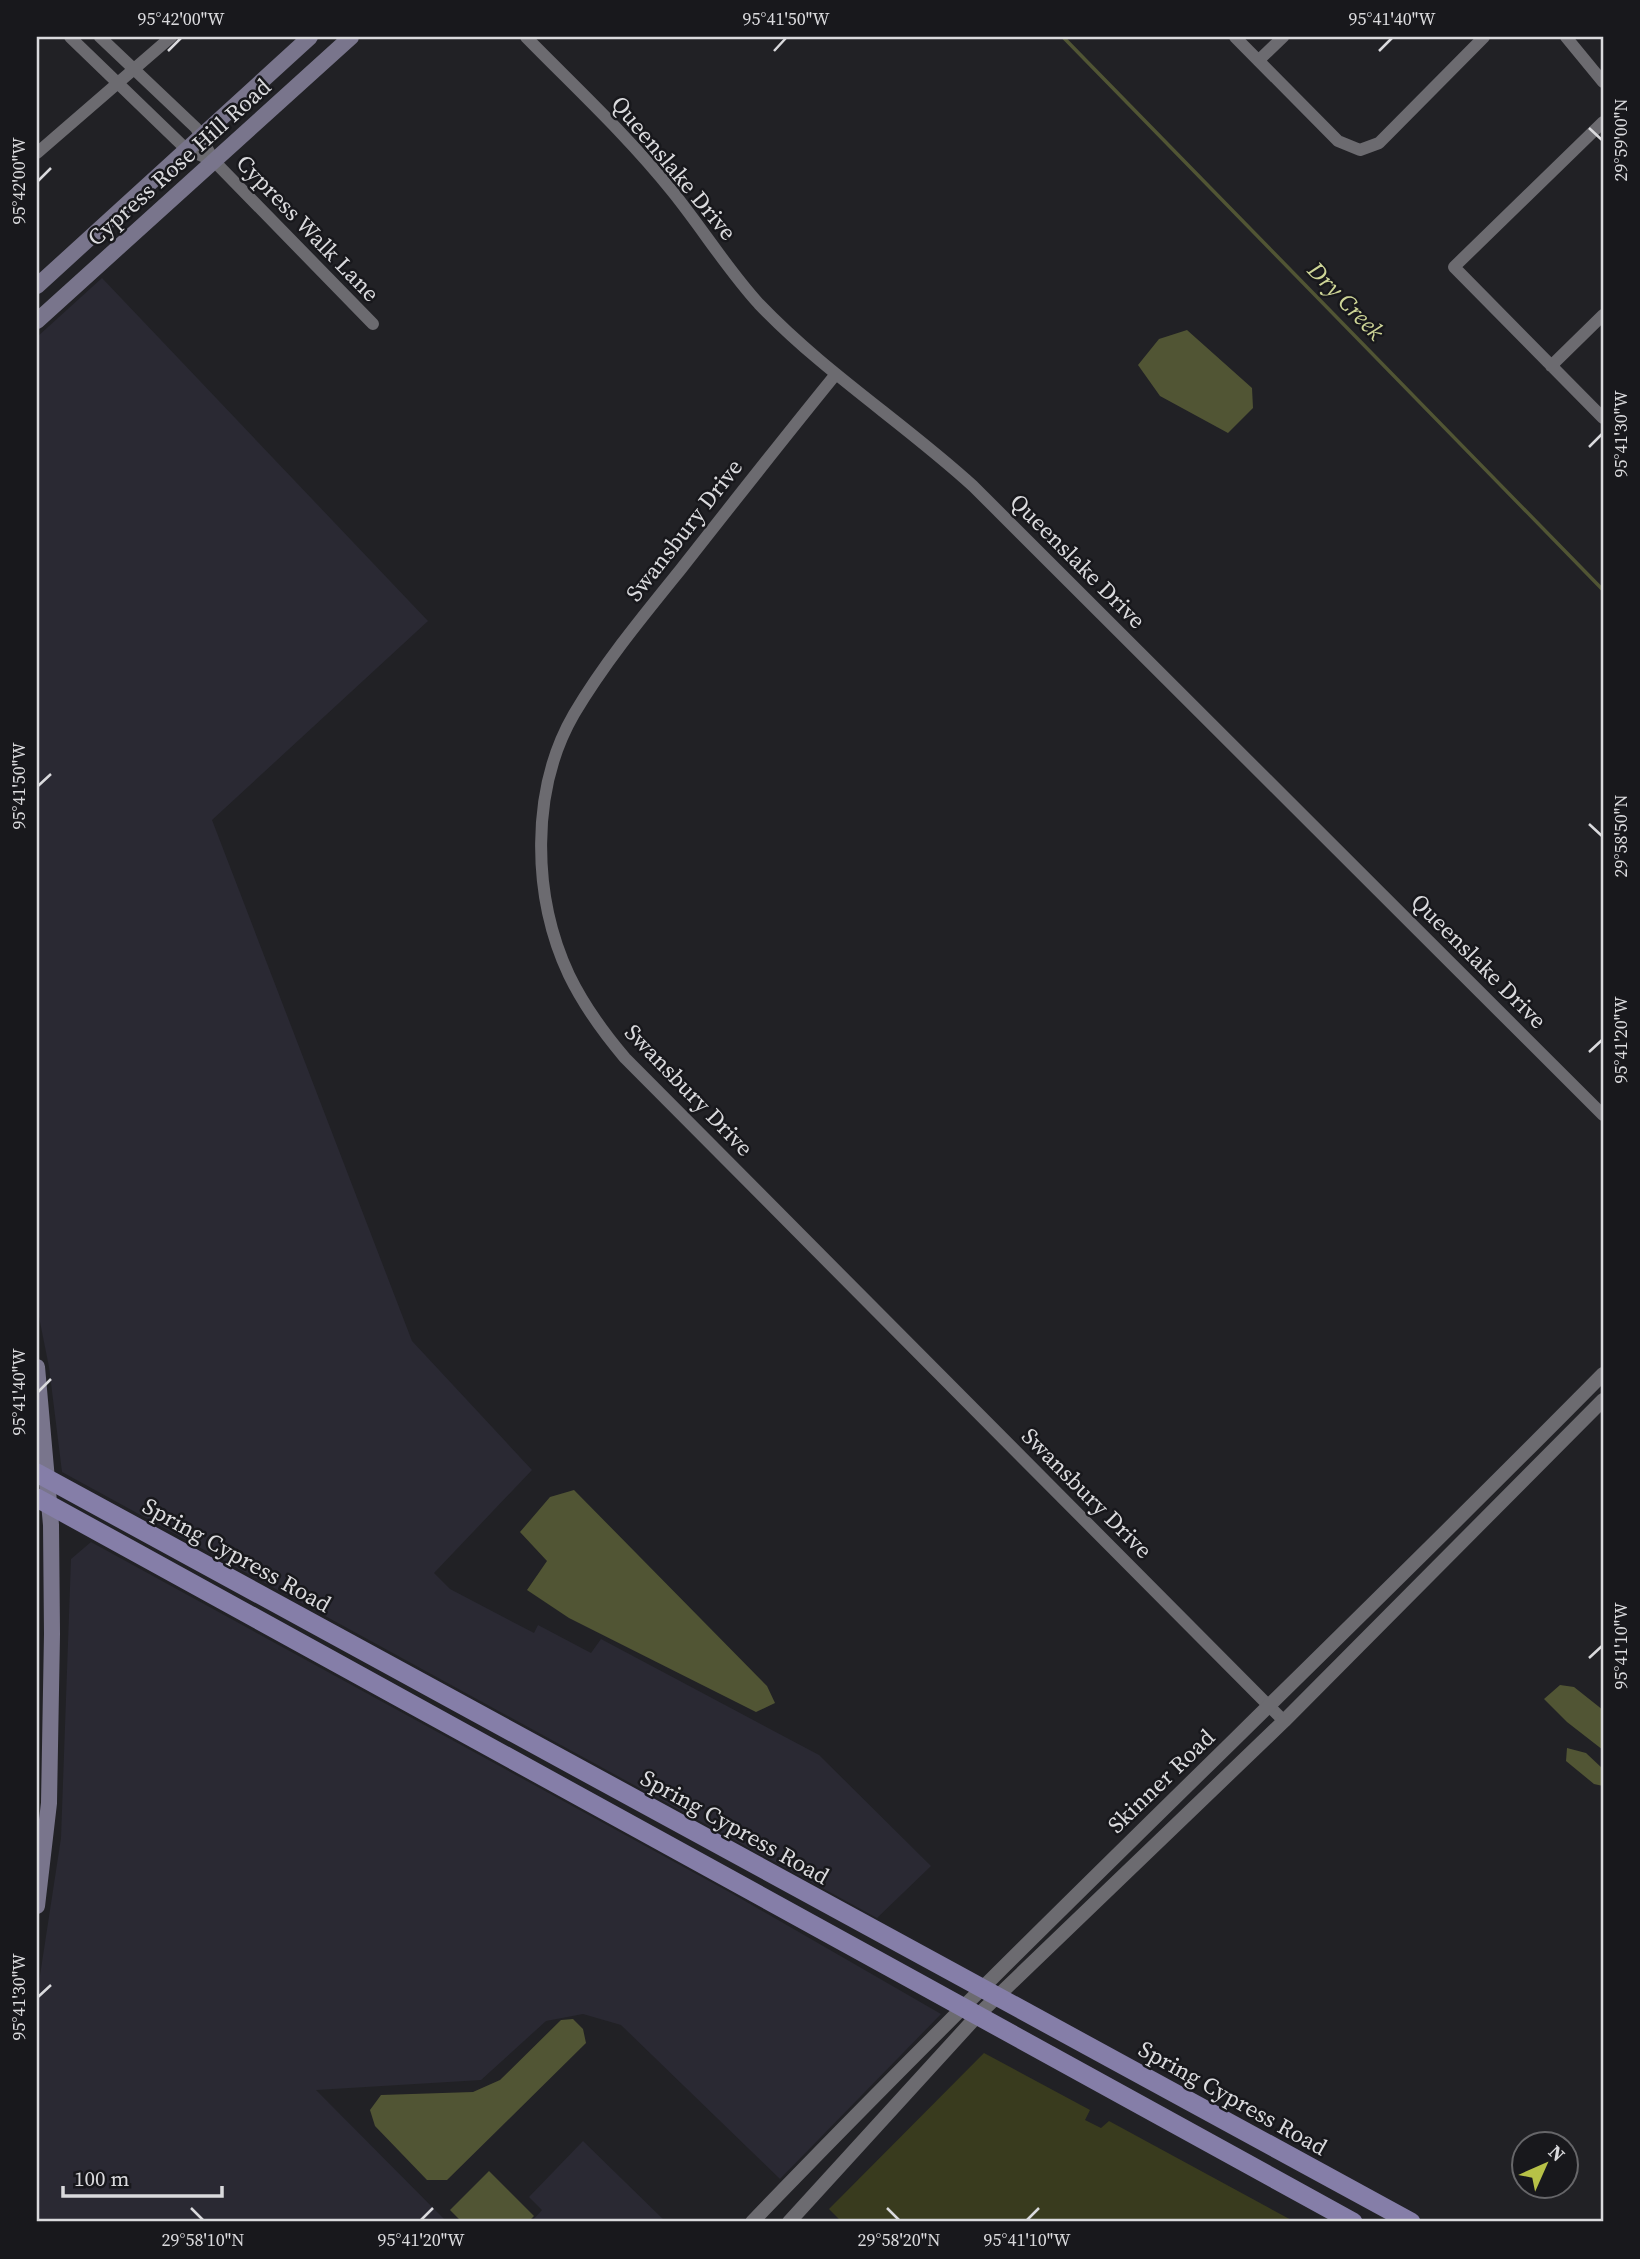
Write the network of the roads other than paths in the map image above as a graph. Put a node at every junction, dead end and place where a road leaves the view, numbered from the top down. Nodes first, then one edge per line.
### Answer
1 (70, 37) edge
2 (100, 37) edge
3 (171, 37) edge
4 (310, 37) edge
5 (351, 37) edge
6 (526, 37) edge
7 (1235, 37) edge
8 (1283, 37) edge
9 (1484, 37) edge
10 (1566, 37) edge
11 (1259, 60) junction
12 (134, 70) junction
13 (1603, 82) edge
14 (118, 84) junction
15 (1603, 122) edge
16 (201, 135) junction
17 (186, 149) junction
18 (37, 153) edge
19 (214, 161) junction
20 (42, 281) edge
21 (66, 295) junction
22 (1603, 315) edge
23 (37, 321) edge
24 (373, 324) dead end
25 (1552, 366) junction
26 (836, 374) junction
27 (1603, 418) edge
28 (1603, 1115) edge
29 (37, 1367) edge
30 (1603, 1374) edge
31 (1603, 1400) edge
32 (39, 1403) edge
33 (41, 1476) edge
34 (43, 1501) edge
35 (37, 1549) edge
36 (1418, 1558) junction
37 (1432, 1572) junction
38 (50, 1573) junction
39 (339, 1638) junction
40 (330, 1660) junction
41 (1271, 1707) junction
42 (1284, 1721) junction
43 (569, 1764) junction
44 (559, 1786) junction
45 (1154, 1820) junction
46 (1167, 1833) junction
47 (748, 1861) junction
48 (732, 1881) junction
49 (37, 1906) edge
50 (980, 1988) junction
51 (999, 1998) junction
52 (969, 2012) junction
53 (1216, 2117) junction
54 (1203, 2141) junction
55 (752, 2222) edge
56 (789, 2222) edge
57 (1353, 2222) edge
58 (1411, 2222) edge

1 - 14 street, Cypress Walk Lane
2 - 12 street, Cypress Walk Lane
3 - 12 street
4 - 16 main road, Cypress Rose Hill Road
5 - 19 main road, Cypress Rose Hill Road
6 - 26 street, Queenslake Drive
7 - 11 street
8 - 11 street
9 - 11 street
10 - 13 street
12 - 14 street
12 - 16 street, Cypress Walk Lane
14 - 17 street, Cypress Walk Lane
14 - 18 street
15 - 25 street
16 - 17 main road, Cypress Rose Hill Road
16 - 19 street, Cypress Walk Lane
17 - 19 street, Cypress Walk Lane
17 - 20 main road, Cypress Rose Hill Road
19 - 21 main road, Cypress Rose Hill Road
19 - 24 street, Cypress Walk Lane
20 - 21 main road
21 - 23 main road, Cypress Rose Hill Road
22 - 25 street
25 - 27 street
26 - 28 street, Queenslake Drive
26 - 41 street, Swansbury Drive
29 - 32 main road
30 - 36 street, Skinner Road
31 - 37 street, Skinner Road
32 - 33 main road
33 - 34 main road
33 - 39 main road, Spring Cypress Road
34 - 38 main road
34 - 40 main road, Spring Cypress Road
35 - 38 main road
36 - 37 street
36 - 41 street, Skinner Road
37 - 42 street, Skinner Road
38 - 49 main road
39 - 40 main road
39 - 43 main road, Spring Cypress Road
40 - 44 main road, Spring Cypress Road
41 - 42 street, Swansbury Drive
41 - 45 street, Skinner Road
42 - 46 street, Skinner Road
43 - 44 main road
43 - 47 main road, Spring Cypress Road
44 - 48 main road, Spring Cypress Road
45 - 46 street
45 - 50 street, Skinner Road
46 - 51 street, Skinner Road
47 - 48 main road
47 - 50 main road, Spring Cypress Road
48 - 52 main road, Spring Cypress Road
50 - 51 main road, Spring Cypress Road
50 - 52 street, Skinner Road
51 - 52 street, Skinner Road
51 - 53 main road, Spring Cypress Road
52 - 54 main road, Spring Cypress Road
52 - 55 street, Skinner Road
52 - 56 street, Skinner Road
53 - 54 main road
53 - 58 main road, Spring Cypress Road
54 - 57 main road, Spring Cypress Road

